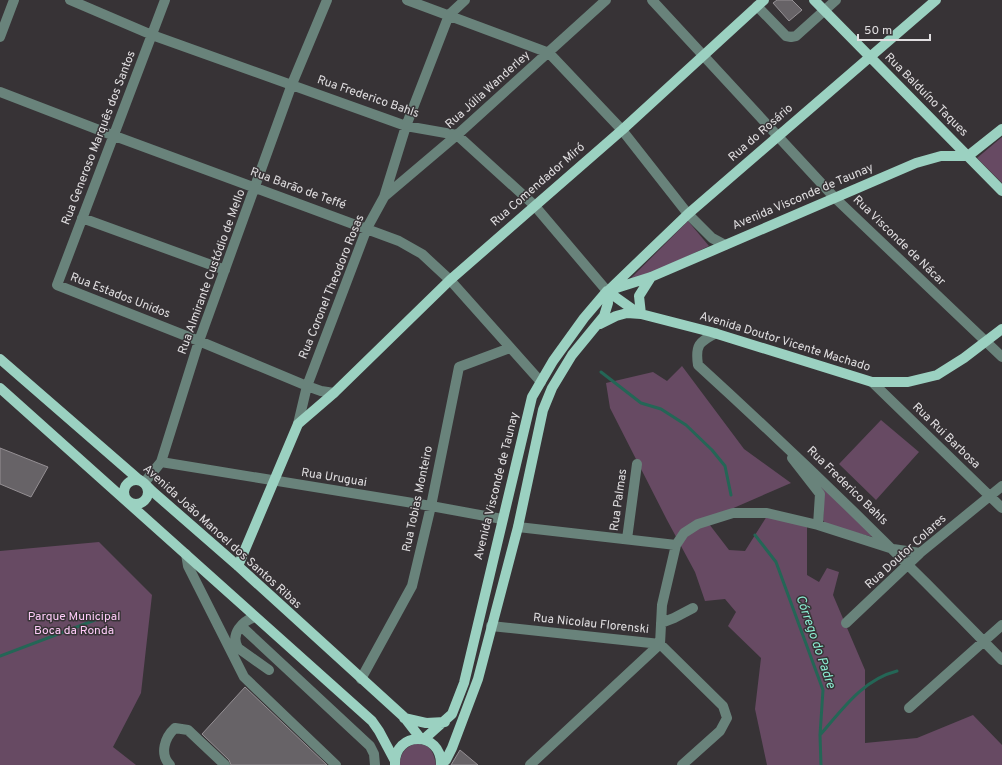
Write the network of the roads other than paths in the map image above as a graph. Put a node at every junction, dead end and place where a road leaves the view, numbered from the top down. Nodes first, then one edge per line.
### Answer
1 (14, 0) edge
2 (70, 0) edge
3 (165, 0) edge
4 (327, 0) edge
5 (407, 0) edge
6 (464, 0) edge
7 (606, 0) edge
8 (652, 0) edge
9 (814, 0) edge
10 (836, 0) edge
11 (936, 0) edge
12 (760, 3) edge
13 (824, 10) junction
14 (449, 15) junction
15 (152, 35) junction
16 (0, 37) edge
17 (549, 53) junction
18 (702, 55) junction
19 (871, 58) junction
20 (292, 84) junction
21 (0, 92) edge
22 (406, 126) junction
23 (1002, 129) edge
24 (622, 130) junction
25 (112, 135) junction
26 (457, 135) junction
27 (778, 135) junction
28 (968, 156) junction
29 (256, 187) junction
30 (1002, 191) edge
31 (384, 197) junction
32 (834, 197) junction
33 (534, 206) junction
34 (688, 214) junction
35 (82, 218) junction
36 (367, 228) junction
37 (725, 245) junction
38 (225, 270) junction
39 (651, 277) junction
40 (450, 280) junction
41 (57, 285) joint
42 (607, 292) junction
43 (641, 314) junction
44 (597, 326) junction
45 (1002, 329) edge
46 (716, 334) junction
47 (199, 341) junction
48 (986, 341) junction
49 (510, 348) junction
50 (1002, 356) edge
51 (0, 359) edge
52 (541, 382) junction
53 (872, 382) junction
54 (307, 386) junction
55 (0, 388) edge
56 (334, 393) junction
57 (298, 424) junction
58 (779, 439) junction
59 (161, 462) junction
60 (637, 464) dead end
61 (274, 482) junction
62 (144, 483) junction
63 (1002, 486) edge
64 (990, 496) junction
65 (128, 501) junction
66 (431, 506) junction
67 (1002, 508) edge
68 (502, 519) junction
69 (818, 525) junction
70 (518, 527) junction
71 (627, 539) junction
72 (676, 545) junction
73 (893, 548) junction
74 (920, 553) junction
75 (186, 554) junction
76 (908, 565) junction
77 (238, 566) junction
78 (693, 608) dead end
79 (255, 617) junction
80 (661, 622) junction
81 (846, 623) dead end
82 (1002, 625) edge
83 (241, 626) junction
84 (491, 626) junction
85 (983, 641) junction
86 (660, 644) junction
87 (1002, 660) edge
88 (269, 670) dead end
89 (361, 679) junction
90 (909, 708) dead end
91 (404, 717) junction
92 (445, 722) junction
93 (423, 739) junction
94 (395, 763) edge
95 (170, 765) edge
96 (225, 765) edge
97 (336, 765) edge
98 (375, 765) edge
99 (441, 765) edge
100 (530, 765) edge
101 (682, 765) edge

1 - 16 street
2 - 15 street, Rua Frederico Bahls
3 - 15 street, Rua Generoso Marquês dos Santos
4 - 20 street, Rua Almirante Custódio de Mello
5 - 14 street
6 - 14 street, Rua Coronel Theodoro Rosas
7 - 17 street, Rua Júlia Wanderley
8 - 18 street, Rua Visconde de Nácar
9 - 13 main road, Rua Balduíno Taques
10 - 13 street
11 - 19 main road, Rua do Rosário
12 - 13 street
12 - 18 main road, Rua Comendador Miró
13 - 19 main road, Rua Balduíno Taques
14 - 17 street
14 - 22 street, Rua Coronel Theodoro Rosas
15 - 20 street, Rua Frederico Bahls
15 - 25 street, Rua Generoso Marquês dos Santos
17 - 24 street
17 - 26 street, Rua Júlia Wanderley
18 - 24 main road, Rua Comendador Miró
18 - 27 street, Rua Visconde de Nácar
19 - 27 main road, Rua do Rosário
19 - 28 main road, Rua Balduíno Taques
20 - 22 street, Rua Frederico Bahls
20 - 29 street, Rua Almirante Custódio de Mello
21 - 25 street, Rua Barão de Teffé
22 - 26 street, Rua Frederico Bahls
22 - 31 street, Rua Coronel Theodoro Rosas
23 - 28 main road
24 - 33 main road, Rua Comendador Miró
24 - 34 street
25 - 29 street, Rua Barão de Teffé
25 - 35 street, Rua Generoso Marquês dos Santos
26 - 31 street, Rua Júlia Wanderley
26 - 33 street
27 - 32 street, Rua Visconde de Nácar
27 - 34 main road, Rua do Rosário
28 - 30 main road, Rua Balduíno Taques
28 - 32 main road, Avenida Visconde de Taunay
29 - 36 street, Rua Barão de Teffé
29 - 38 street, Rua Almirante Custódio de Mello
31 - 36 street, Rua Coronel Theodoro Rosas
32 - 37 main road, Avenida Visconde de Taunay
32 - 48 street, Rua Visconde de Nácar
33 - 40 main road, Rua Comendador Miró
33 - 42 street
34 - 37 street
34 - 42 main road, Rua do Rosário
35 - 38 street
35 - 41 street, Rua Generoso Marquês dos Santos
36 - 40 street, Rua Barão de Teffé
36 - 54 street, Rua Coronel Theodoro Rosas
37 - 39 main road, Avenida Visconde de Taunay
38 - 47 street, Rua Almirante Custódio de Mello
39 - 42 main road, Avenida Visconde de Taunay
39 - 43 main road
40 - 49 street, Rua Barão de Teffé
40 - 56 main road, Rua Comendador Miró
41 - 47 street, Rua Estados Unidos
42 - 43 main road
42 - 44 main road
42 - 52 main road, Avenida Visconde de Taunay
43 - 44 main road, Avenida Doutor Vicente Machado
43 - 46 main road, Avenida Doutor Vicente Machado
44 - 70 main road
45 - 48 main road, Avenida Doutor Vicente Machado
46 - 53 main road, Avenida Doutor Vicente Machado
46 - 58 street, Rua Frederico Bahls
47 - 54 street, Rua Estados Unidos
47 - 59 street, Rua Almirante Custódio de Mello
48 - 50 street, Rua Visconde de Nácar
48 - 53 main road, Avenida Doutor Vicente Machado
49 - 52 street, Rua Barão de Teffé
49 - 66 street, Rua Tobias Monteiro
51 - 62 main road, Avenida João Manoel dos Santos Ribas
52 - 68 main road, Avenida Visconde de Taunay
53 - 64 street, Rua Rui Barbosa
54 - 56 street
54 - 57 street, Rua Coronel Theodoro Rosas
55 - 65 main road
56 - 57 main road, Rua Comendador Miró
57 - 61 main road, Rua Coronel Theodoro Rosas
58 - 69 street
58 - 73 street, Rua Frederico Bahls
59 - 61 street, Rua Uruguai
59 - 62 street, Rua Almirante Custódio de Mello
60 - 71 street, Rua Palmas
61 - 66 street, Rua Uruguai
61 - 77 main road, Rua Coronel Theodoro Rosas
62 - 65 main road
62 - 65 main road
62 - 77 main road, Avenida João Manoel dos Santos Ribas
63 - 64 street, Rua Doutor Colares
64 - 67 street, Rua Rui Barbosa
64 - 74 street, Rua Doutor Colares
65 - 75 main road
66 - 68 street, Rua Uruguai
66 - 89 street, Rua Tobias Monteiro
68 - 92 main road, Avenida Visconde de Taunay
69 - 72 street
69 - 73 street
70 - 71 street
70 - 84 main road
71 - 72 street
72 - 80 street
73 - 74 street
73 - 76 street, Rua Frederico Bahls
74 - 76 street, Rua Doutor Colares
75 - 79 main road
75 - 97 street
76 - 81 street, Rua Doutor Colares
76 - 85 street, Rua Frederico Bahls
77 - 89 main road, Avenida João Manoel dos Santos Ribas
78 - 80 street
79 - 83 street
79 - 94 main road
80 - 86 street
82 - 85 street
83 - 88 street
83 - 98 street
84 - 86 street, Rua Nicolau Florenski
84 - 99 main road
85 - 87 street, Rua Frederico Bahls
85 - 90 street
86 - 100 street
86 - 101 street, Rua Nicolau Florenski
89 - 91 main road, Avenida João Manoel dos Santos Ribas
91 - 92 main road
91 - 93 main road, Avenida João Manoel dos Santos Ribas
92 - 93 main road, Avenida Visconde de Taunay
93 - 94 main road, Avenida Visconde de Taunay
93 - 99 main road
95 - 96 street

